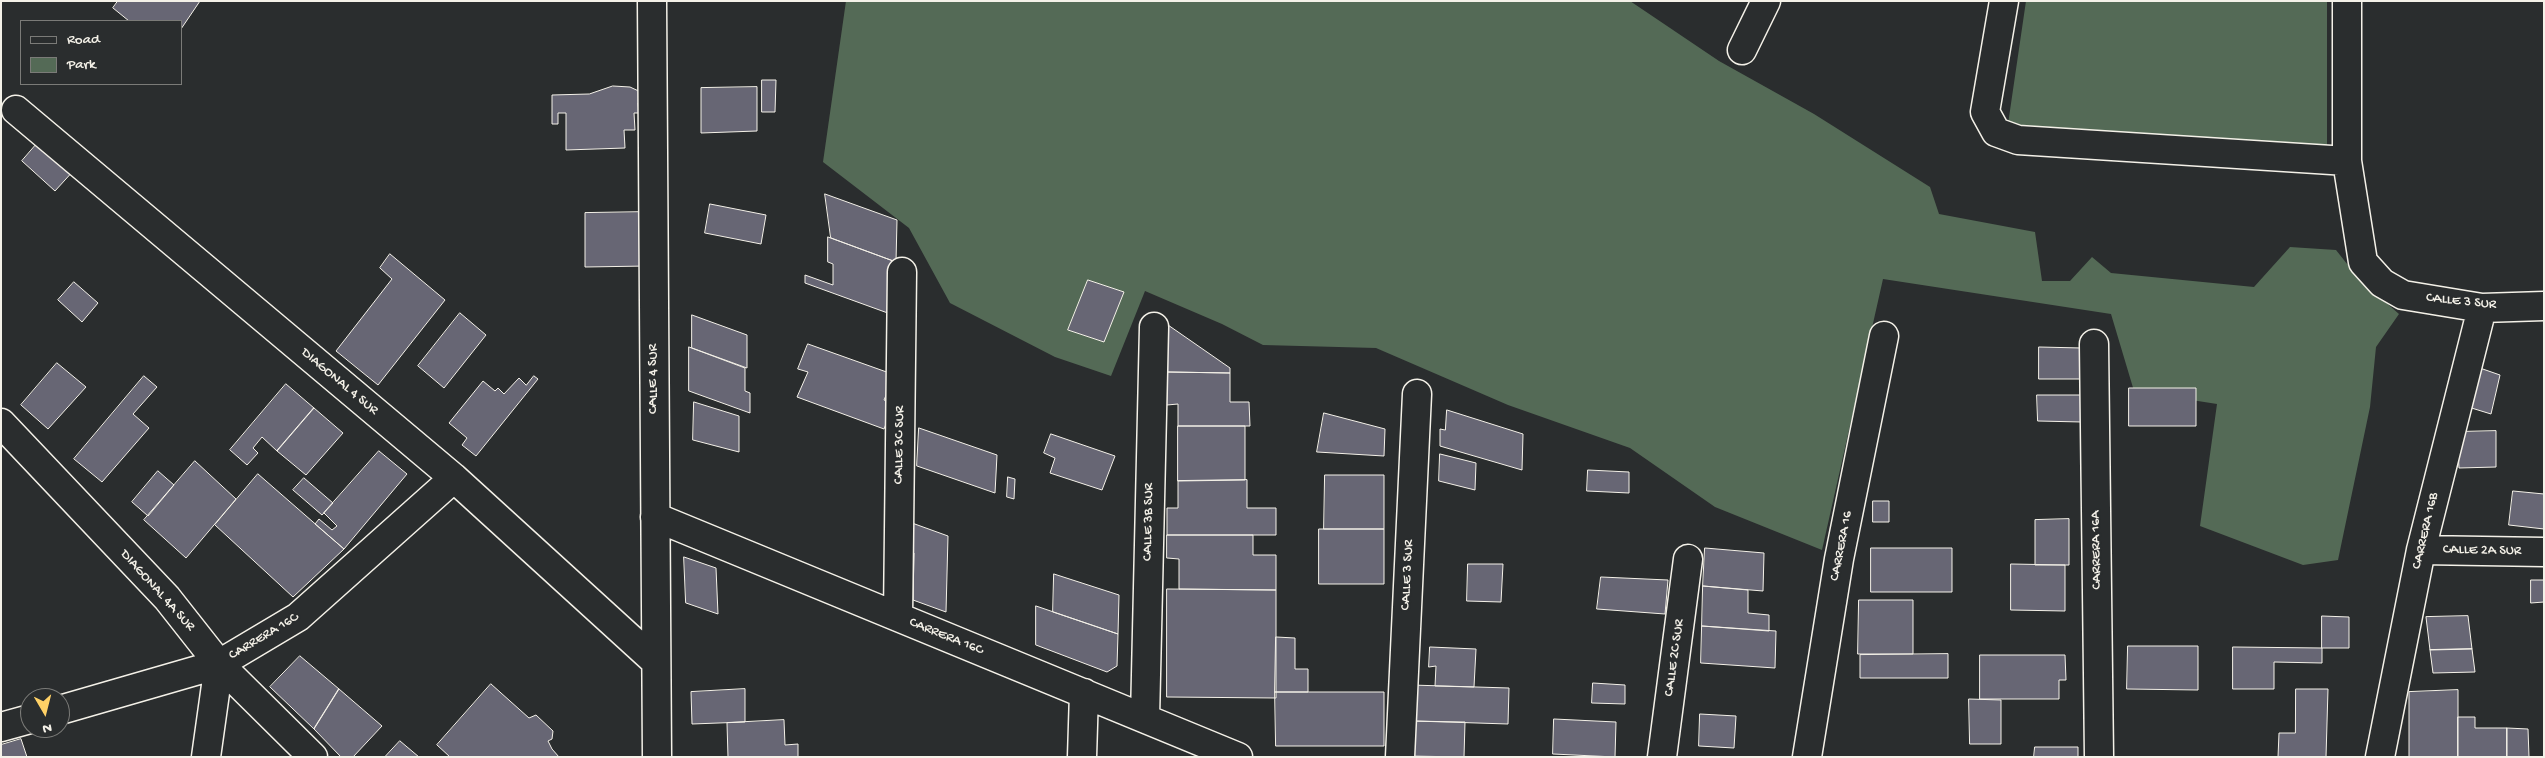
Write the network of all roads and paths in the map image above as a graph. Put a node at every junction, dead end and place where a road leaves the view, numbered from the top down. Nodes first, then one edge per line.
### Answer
1 (652, 1) edge
2 (1766, 1) edge
3 (2004, 1) edge
4 (2347, 1) edge
5 (1742, 50) dead end
6 (16, 110) dead end
7 (2348, 161) junction
8 (902, 272) dead end
9 (2544, 306) edge
10 (2482, 308) junction
11 (1154, 327) dead end
12 (1884, 336) dead end
13 (2094, 344) dead end
14 (1417, 394) dead end
15 (1, 423) edge
16 (454, 478) junction
17 (655, 517) junction
18 (2421, 550) junction
19 (2544, 552) edge
20 (1688, 559) dead end
21 (898, 617) junction
22 (656, 662) junction
23 (219, 664) junction
24 (1084, 693) junction
25 (70, 707) edge
26 (1145, 718) junction
27 (20, 722) edge
28 (1, 727) edge
29 (206, 757) edge
30 (313, 757) edge
31 (657, 757) edge
32 (1082, 757) edge
33 (1238, 757) edge
34 (1400, 757) edge
35 (1662, 757) edge
36 (1807, 757) edge
37 (2099, 757) edge
38 (2380, 757) edge

1 - 17 street, CALLE 4 SUR
2 - 5 street
3 - 7 street
4 - 7 street
6 - 16 street, DIAGONAL 4 SUR
7 - 10 street, CALLE 3 SUR
8 - 21 street, CALLE 3C SUR
9 - 10 street, CALLE 3 SUR
10 - 18 street, CARRERA 16B
11 - 26 street, CALLE 3B SUR
12 - 36 street, CARRERA 16
13 - 37 street, CARRERA 16A
14 - 34 street, CALLE 3 SUR
15 - 23 street, DIAGONAL 4A SUR
16 - 22 street, DIAGONAL 4 SUR
16 - 23 street, CARRERA 16C
17 - 21 street, CARRERA 16C
17 - 22 street, CALLE 4 SUR
18 - 19 street, CALLE 2A SUR
18 - 38 street, CARRERA 16B
20 - 35 street, CALLE 2C SUR
21 - 24 street, CARRERA 16C
22 - 31 street, CALLE 4 SUR
23 - 25 street, CARRERA 16C
23 - 29 street
23 - 30 street, DIAGONAL 4A SUR
24 - 26 street, CARRERA 16C
24 - 32 street
26 - 33 street, CARRERA 16C
27 - 28 street

